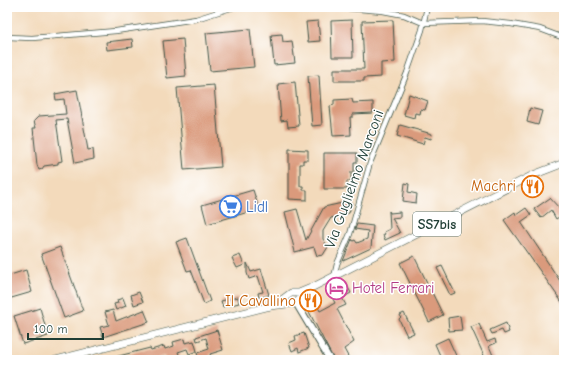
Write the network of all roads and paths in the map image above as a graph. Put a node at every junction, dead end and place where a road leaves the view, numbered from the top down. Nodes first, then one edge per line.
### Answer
1 (234, 7) edge
2 (334, 7) edge
3 (427, 7) edge
4 (423, 23) junction
5 (7, 37) edge
6 (564, 38) edge
7 (564, 164) edge
8 (334, 276) junction
9 (311, 288) junction
10 (291, 294) junction
11 (295, 302) junction
12 (270, 306) junction
13 (56, 360) edge
14 (330, 360) edge

1 - 5 street
2 - 4 street
3 - 4 street, Via Guglielmo Marconi
4 - 6 street
4 - 8 street, Via Guglielmo Marconi
7 - 8 main road, SS7bis
8 - 9 main road, SS7bis
9 - 10 main road, SS7bis
9 - 11 main road, SS7bis
10 - 11 main road
10 - 12 main road, SS7bis
11 - 12 main road, SS7bis
11 - 14 street
12 - 13 main road, SS7bis

